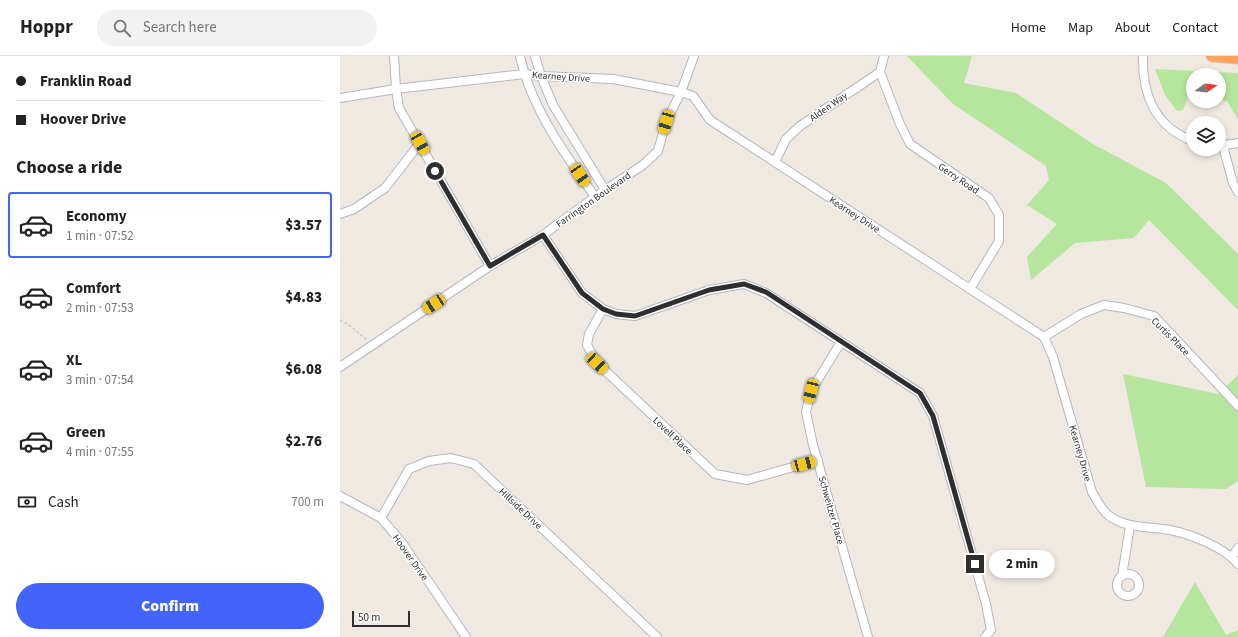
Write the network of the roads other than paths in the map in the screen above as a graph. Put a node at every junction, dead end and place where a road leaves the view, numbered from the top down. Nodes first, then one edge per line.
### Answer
1 (394, 56) edge
2 (520, 56) edge
3 (535, 56) edge
4 (694, 56) edge
5 (884, 56) edge
6 (1143, 56) edge
7 (1212, 56) edge
8 (1238, 58) edge
9 (880, 72) junction
10 (524, 74) junction
11 (541, 76) junction
12 (396, 89) junction
13 (681, 92) junction
14 (340, 98) edge
15 (1186, 138) edge
16 (420, 143) junction
17 (1238, 143) edge
18 (1226, 145) edge
19 (1224, 156) edge
20 (775, 162) junction
21 (605, 190) junction
22 (1238, 192) edge
23 (595, 197) junction
24 (340, 214) edge
25 (543, 235) junction
26 (490, 266) junction
27 (970, 289) junction
28 (603, 309) junction
29 (1044, 337) junction
30 (841, 342) junction
31 (340, 367) edge
32 (1238, 406) edge
33 (818, 460) junction
34 (340, 496) edge
35 (382, 518) junction
36 (1130, 526) junction
37 (1238, 548) edge
38 (1232, 556) junction
39 (1238, 564) edge
40 (1122, 576) dead end
41 (466, 637) edge
42 (657, 637) edge
43 (868, 637) edge
44 (985, 637) edge

1 - 12 street
2 - 10 street
3 - 11 street
4 - 13 street, Farrington Boulevard
5 - 9 street
6 - 15 street
7 - 8 highway
9 - 20 street, Alden Way
9 - 27 street, Gerry Road
10 - 11 street, Kearney Drive
10 - 12 street, Kearney Drive
10 - 23 street
11 - 13 street, Kearney Drive
11 - 21 street
12 - 14 street, Kearney Drive
12 - 16 street
13 - 20 street, Kearney Drive
13 - 21 street, Farrington Boulevard
16 - 24 street
16 - 26 street
17 - 18 street
19 - 22 street
20 - 27 street, Kearney Drive
21 - 23 street, Farrington Boulevard
23 - 25 street, Farrington Boulevard
25 - 26 street, Farrington Boulevard
25 - 28 street
26 - 31 street, Farrington Boulevard
27 - 29 street, Kearney Drive
28 - 30 street
28 - 33 street, Lovell Place
29 - 32 street, Curtis Place
29 - 36 street, Kearney Drive
30 - 33 street, Schweitzer Place
30 - 44 street
33 - 43 street, Schweitzer Place
34 - 35 street, Hoover Drive
35 - 41 street, Hoover Drive
35 - 42 street, Hillside Drive
36 - 38 street, Kearney Drive
36 - 40 street
37 - 38 street
38 - 39 street, Kearney Drive

